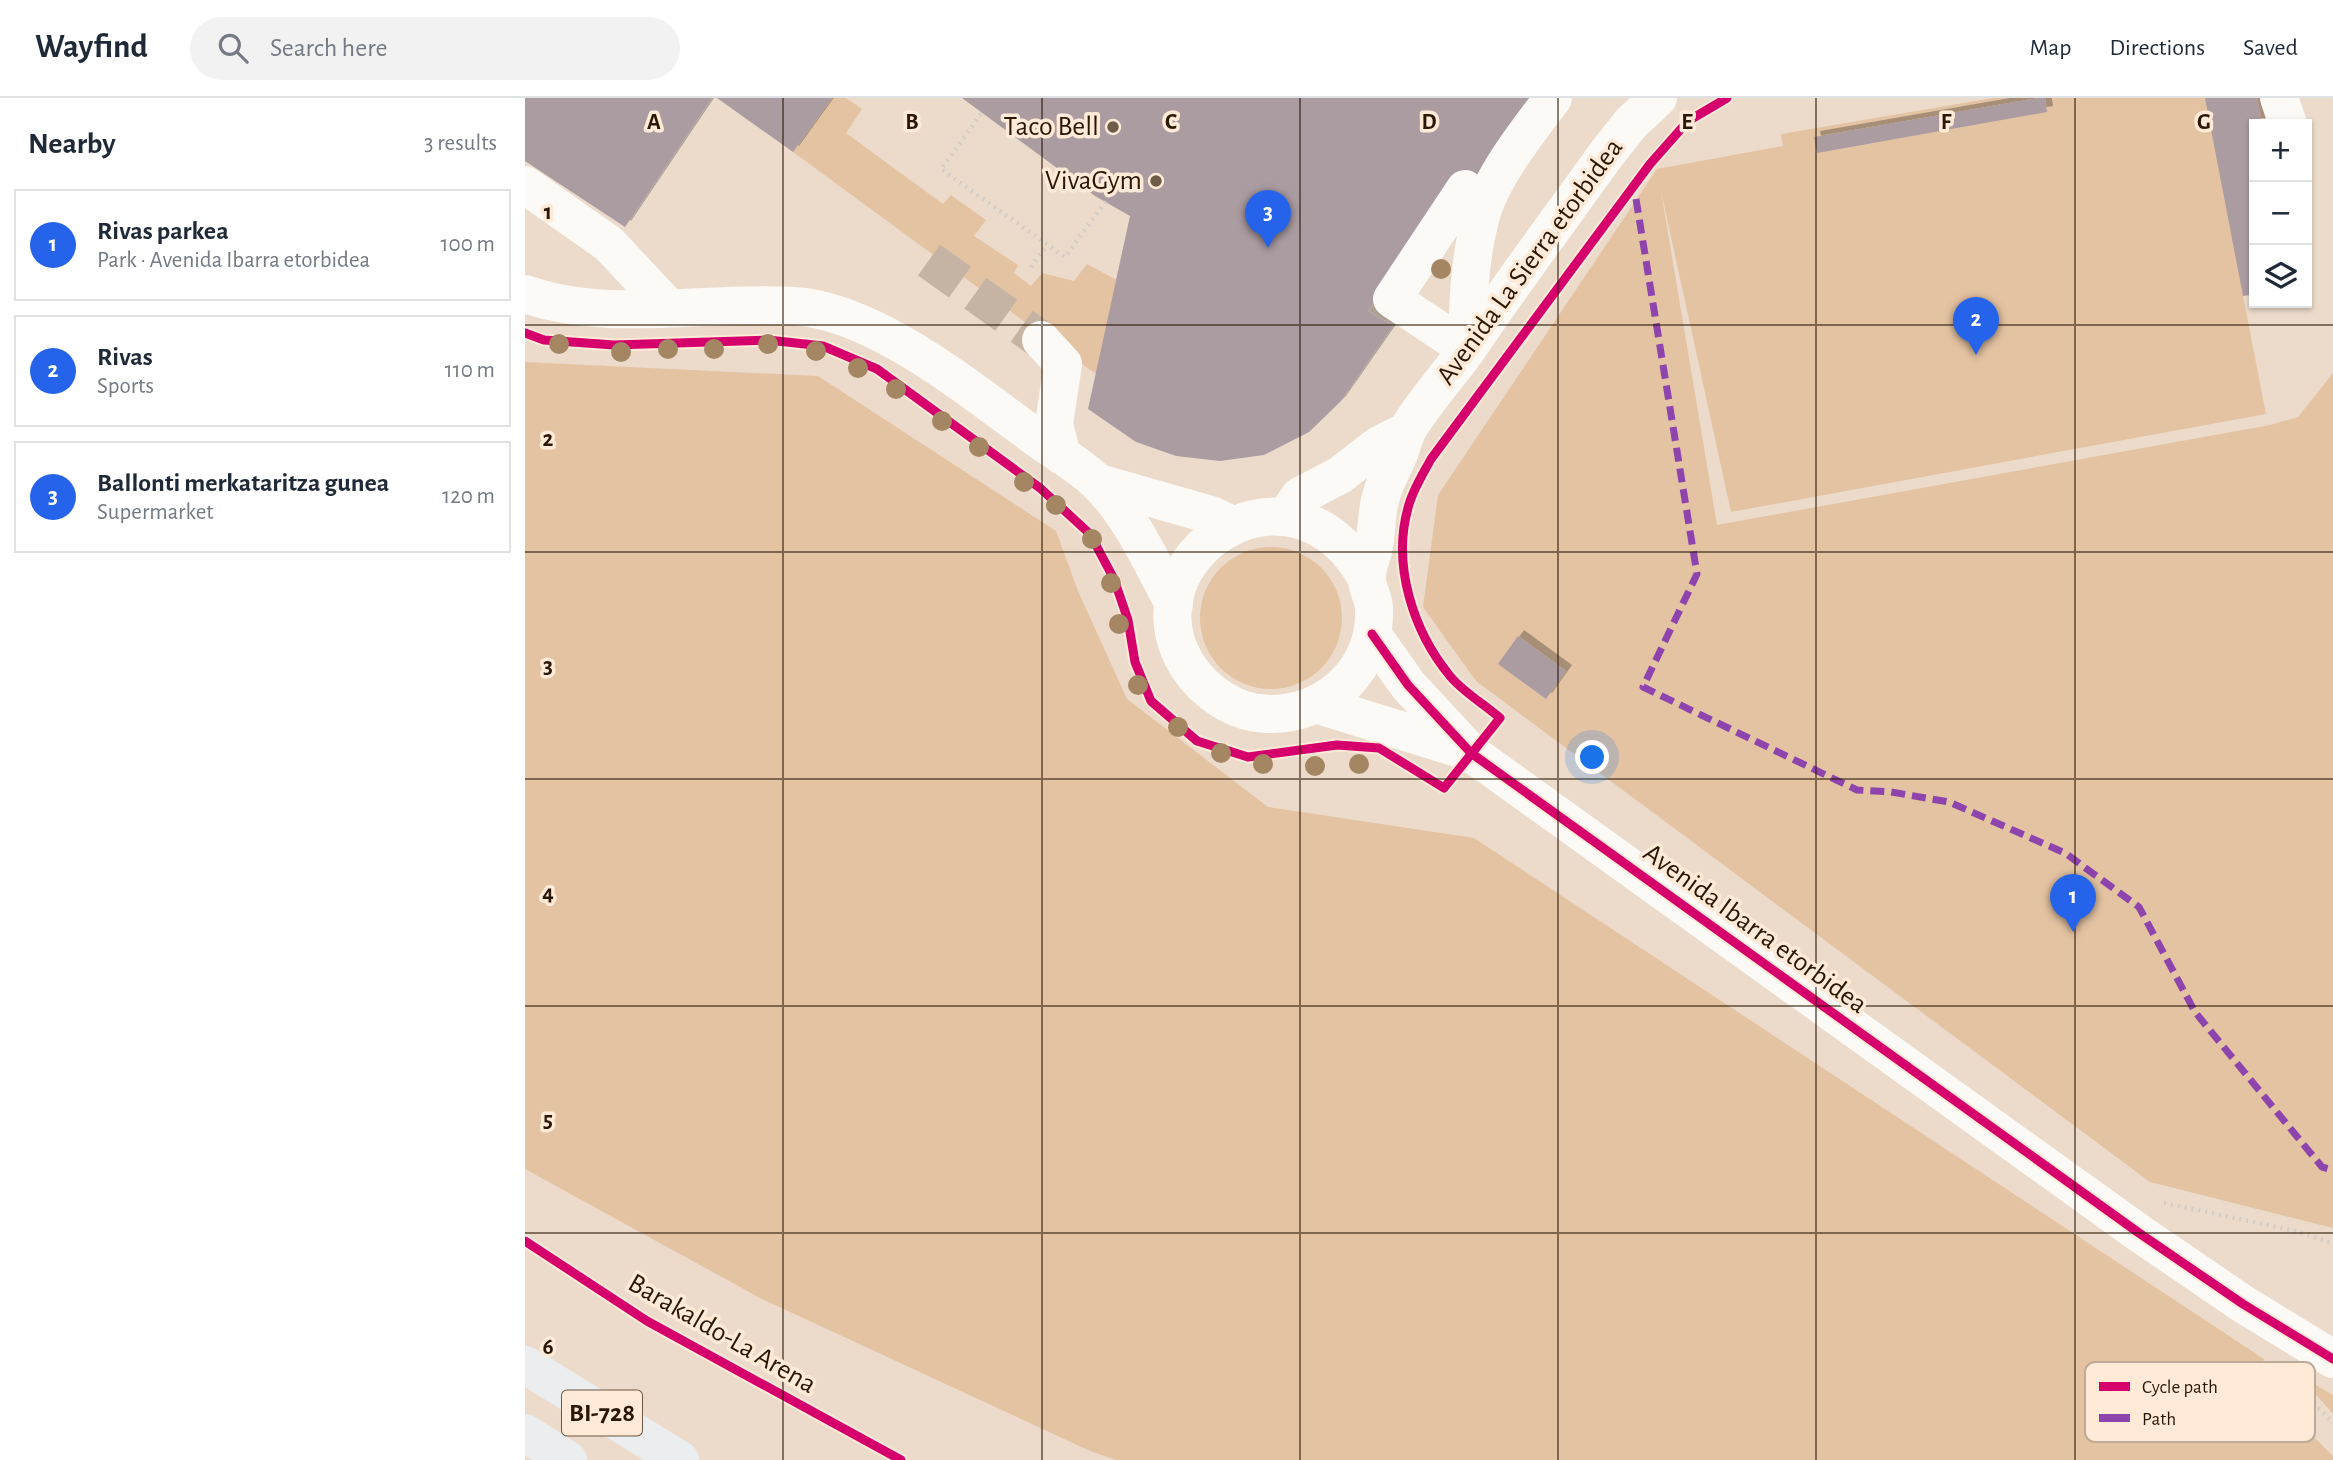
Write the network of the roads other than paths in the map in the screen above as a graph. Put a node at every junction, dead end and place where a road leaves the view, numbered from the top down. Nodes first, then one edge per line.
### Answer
1 (1553, 98) edge
2 (1658, 98) edge
3 (2280, 98) edge
4 (2286, 119) edge
5 (525, 185) edge
6 (1465, 189) dead end
7 (525, 294) edge
8 (667, 306) junction
9 (1041, 340) tunnel mouth
10 (1467, 349) junction
11 (1407, 431) junction
12 (1062, 456) junction
13 (1098, 483) junction
14 (1286, 516) junction
15 (1232, 525) junction
16 (1366, 578) junction
17 (1174, 604) junction
18 (1372, 634) junction
19 (1319, 705) junction
20 (1471, 753) junction
21 (2333, 1359) edge
22 (525, 1365) edge
23 (525, 1433) edge
24 (568, 1460) edge
25 (680, 1460) edge

1 - 10 street
2 - 10 street, Avenida La Sierra etorbidea
3 - 4 street
5 - 8 street
6 - 10 street
7 - 8 street
8 - 12 street
9 - 12 street
10 - 11 street, Avenida La Sierra etorbidea
11 - 14 street, Avenida La Sierra etorbidea
11 - 16 street, Avenida La Sierra etorbidea
12 - 13 street
13 - 15 street
13 - 17 street
14 - 15 street
14 - 16 street
15 - 17 street
16 - 18 street
17 - 19 street
18 - 19 street
18 - 20 street, Avenida Ibarra etorbidea
19 - 20 street, Avenida Ibarra etorbidea
20 - 21 street, Avenida Ibarra etorbidea
22 - 25 main road, BI-728
23 - 24 main road, BI-728

